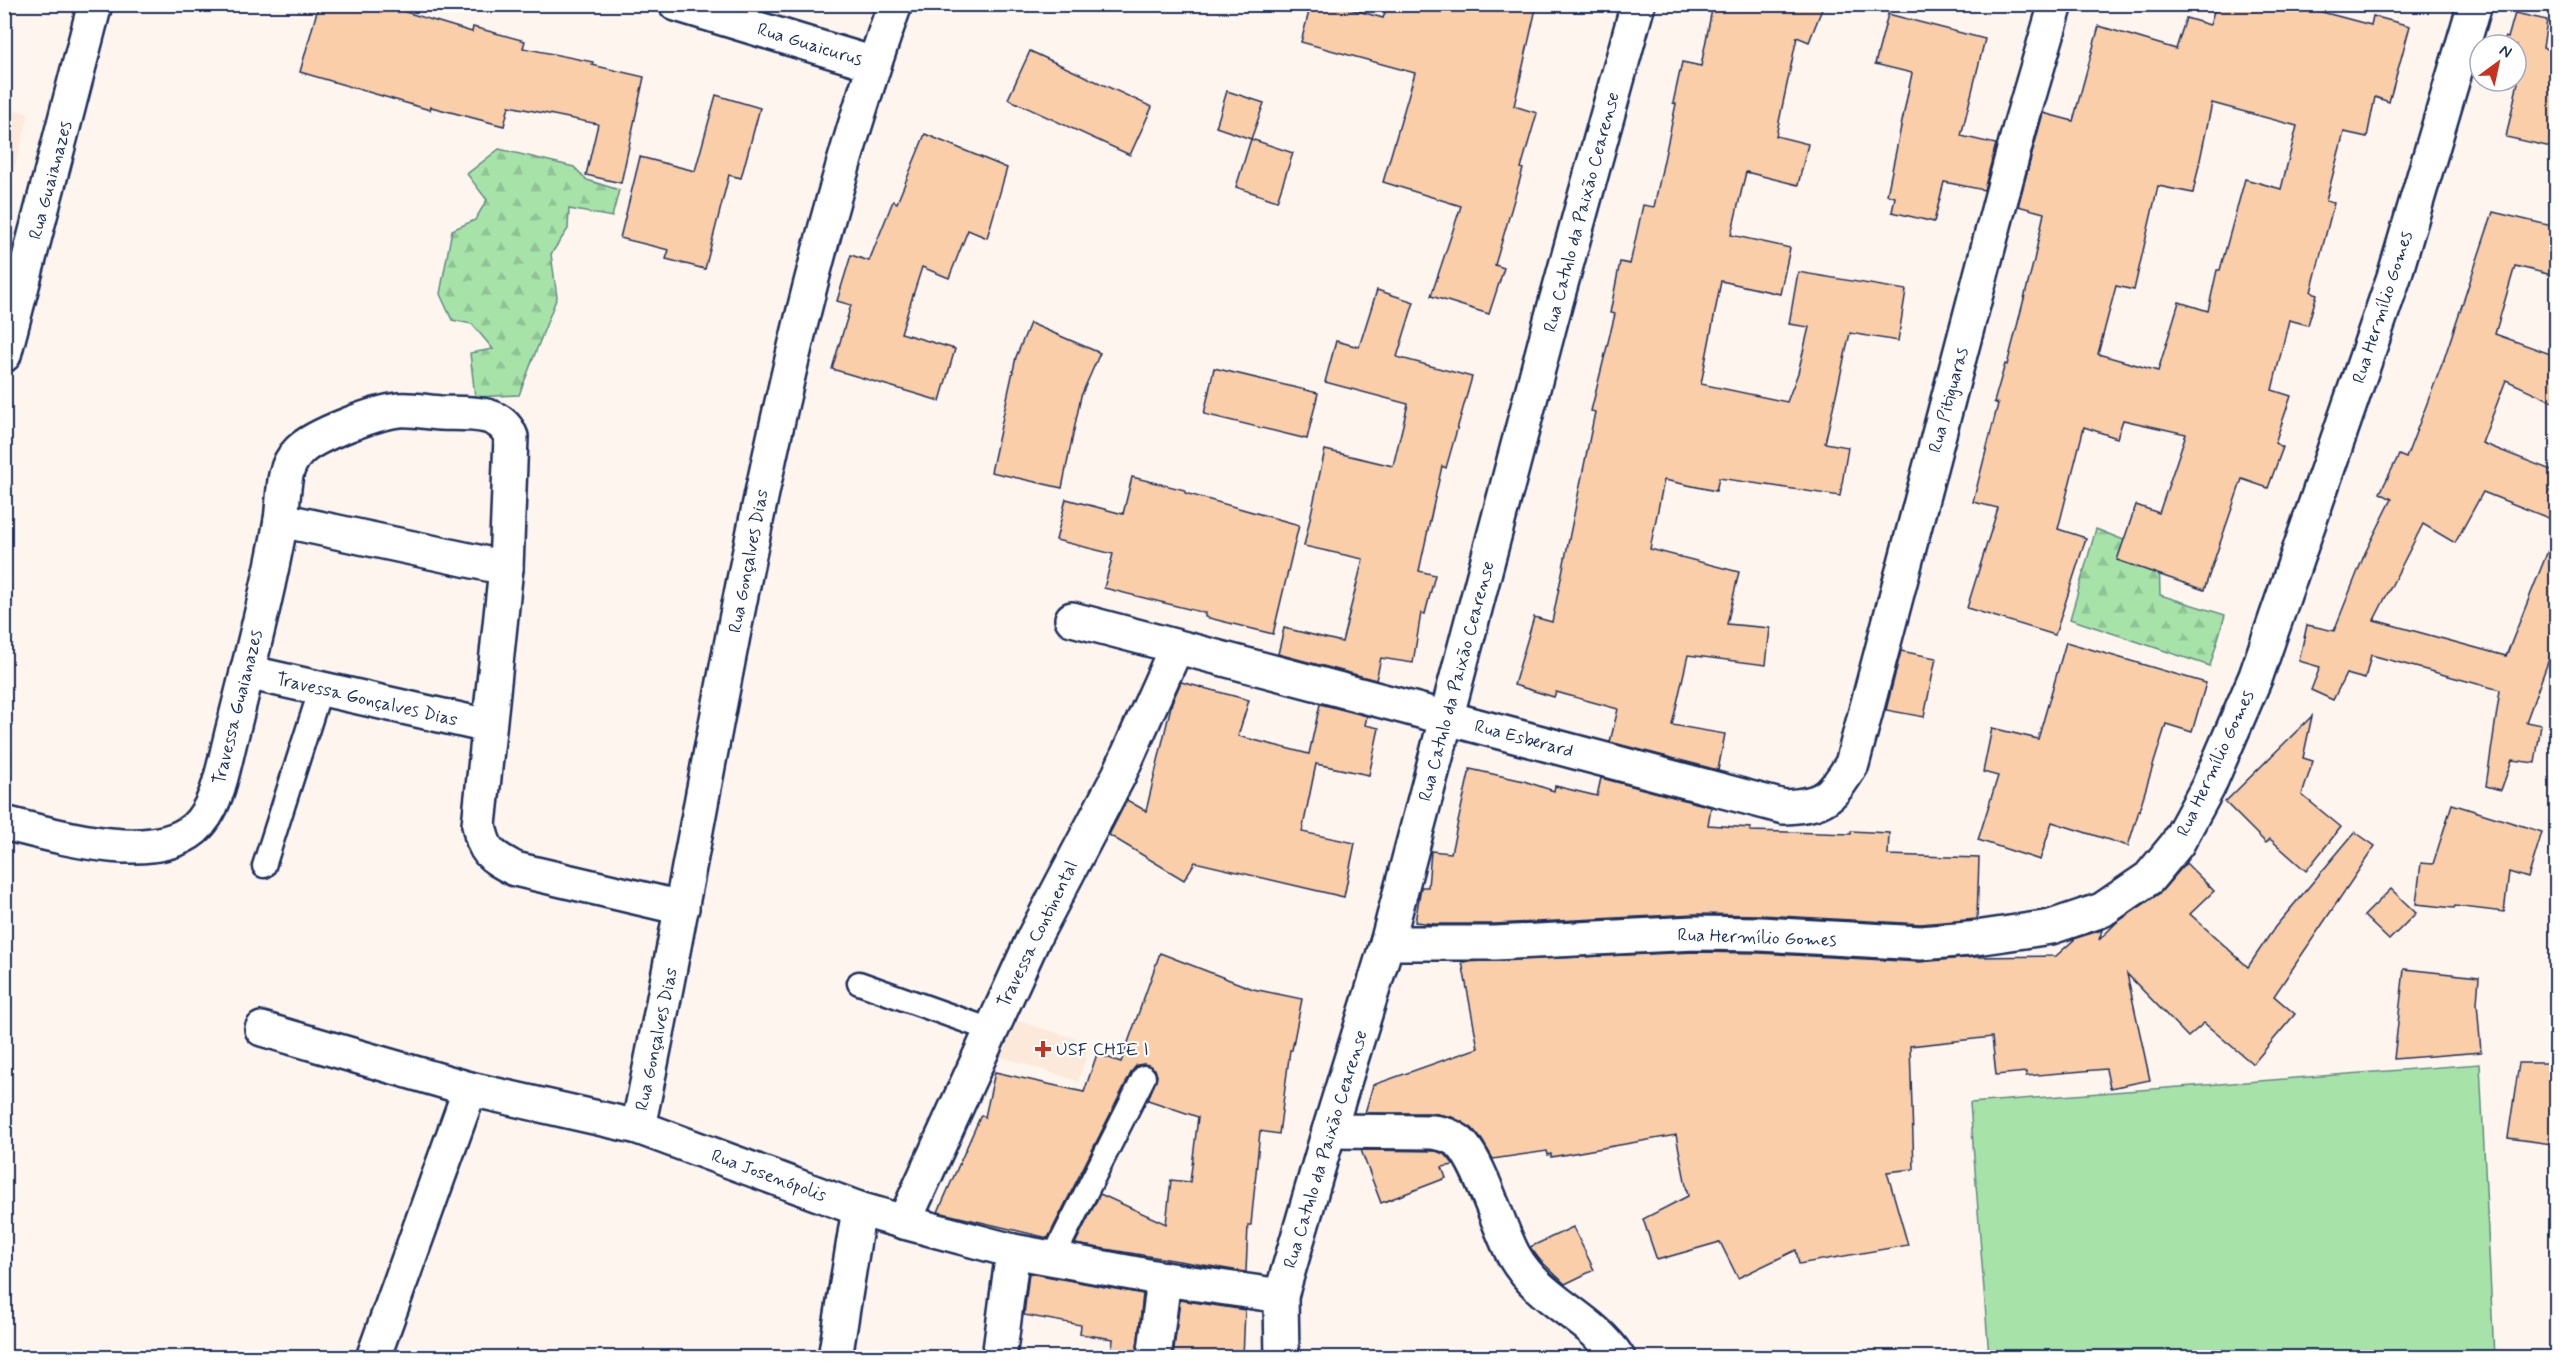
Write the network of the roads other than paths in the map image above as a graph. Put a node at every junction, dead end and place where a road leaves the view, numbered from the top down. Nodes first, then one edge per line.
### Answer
1 (95, 4) edge
2 (676, 4) edge
3 (895, 4) edge
4 (1638, 4) edge
5 (2056, 4) edge
6 (2475, 4) edge
7 (874, 64) junction
8 (4, 355) edge
9 (281, 520) junction
10 (506, 568) junction
11 (1072, 619) dead end
12 (1176, 648) junction
13 (247, 672) junction
14 (321, 688) junction
15 (1447, 718) junction
16 (488, 726) junction
17 (1835, 792) joint
18 (4, 823) edge
19 (264, 866) dead end
20 (682, 908) junction
21 (1387, 943) junction
22 (859, 983) dead end
23 (262, 1029) dead end
24 (991, 1030) junction
25 (1144, 1077) dead end
26 (470, 1089) junction
27 (638, 1128) junction
28 (1329, 1131) junction
29 (859, 1209) junction
30 (904, 1222) junction
31 (1013, 1251) junction
32 (1053, 1258) junction
33 (1164, 1279) junction
34 (1281, 1296) junction
35 (373, 1358) edge
36 (835, 1358) edge
37 (999, 1358) edge
38 (1154, 1358) edge
39 (1282, 1358) edge
40 (1618, 1358) edge

1 - 8 street, Rua Guaianazes
2 - 7 street, Rua Guaicurus
3 - 7 street, Rua Gonçalves Dias
4 - 15 street, Rua Catulo da Paixão Cearense
5 - 17 street, Rua Pitiguaras
6 - 21 street, Rua Hermílio Gomes
7 - 20 street, Rua Gonçalves Dias
9 - 10 street
9 - 10 street, Travessa Guaianazes
9 - 13 street, Travessa Guaianazes
10 - 16 street
11 - 12 street, Rua Esberard
12 - 15 street, Rua Esberard
12 - 24 street, Travessa Continental
13 - 14 street, Travessa Gonçalves Dias
13 - 18 street, Travessa Guaianazes
14 - 16 street, Travessa Gonçalves Dias
14 - 19 lane
15 - 17 street, Rua Esberard
15 - 21 street, Rua Catulo da Paixão Cearense
16 - 20 street
20 - 27 street, Rua Gonçalves Dias
21 - 28 street, Rua Catulo da Paixão Cearense
22 - 24 lane
23 - 26 street, Rua Josenópolis
24 - 30 street, Travessa Continental
25 - 32 lane
26 - 27 street, Rua Josenópolis
26 - 35 street
27 - 29 street, Rua Josenópolis
28 - 34 street, Rua Catulo da Paixão Cearense
28 - 40 street
29 - 30 street, Rua Josenópolis
29 - 36 street
30 - 31 street, Rua Josenópolis
31 - 32 street, Rua Josenópolis
31 - 37 street
32 - 33 street, Rua Josenópolis
33 - 34 street, Rua Josenópolis
33 - 38 street
34 - 39 street, Rua Catulo da Paixão Cearense

